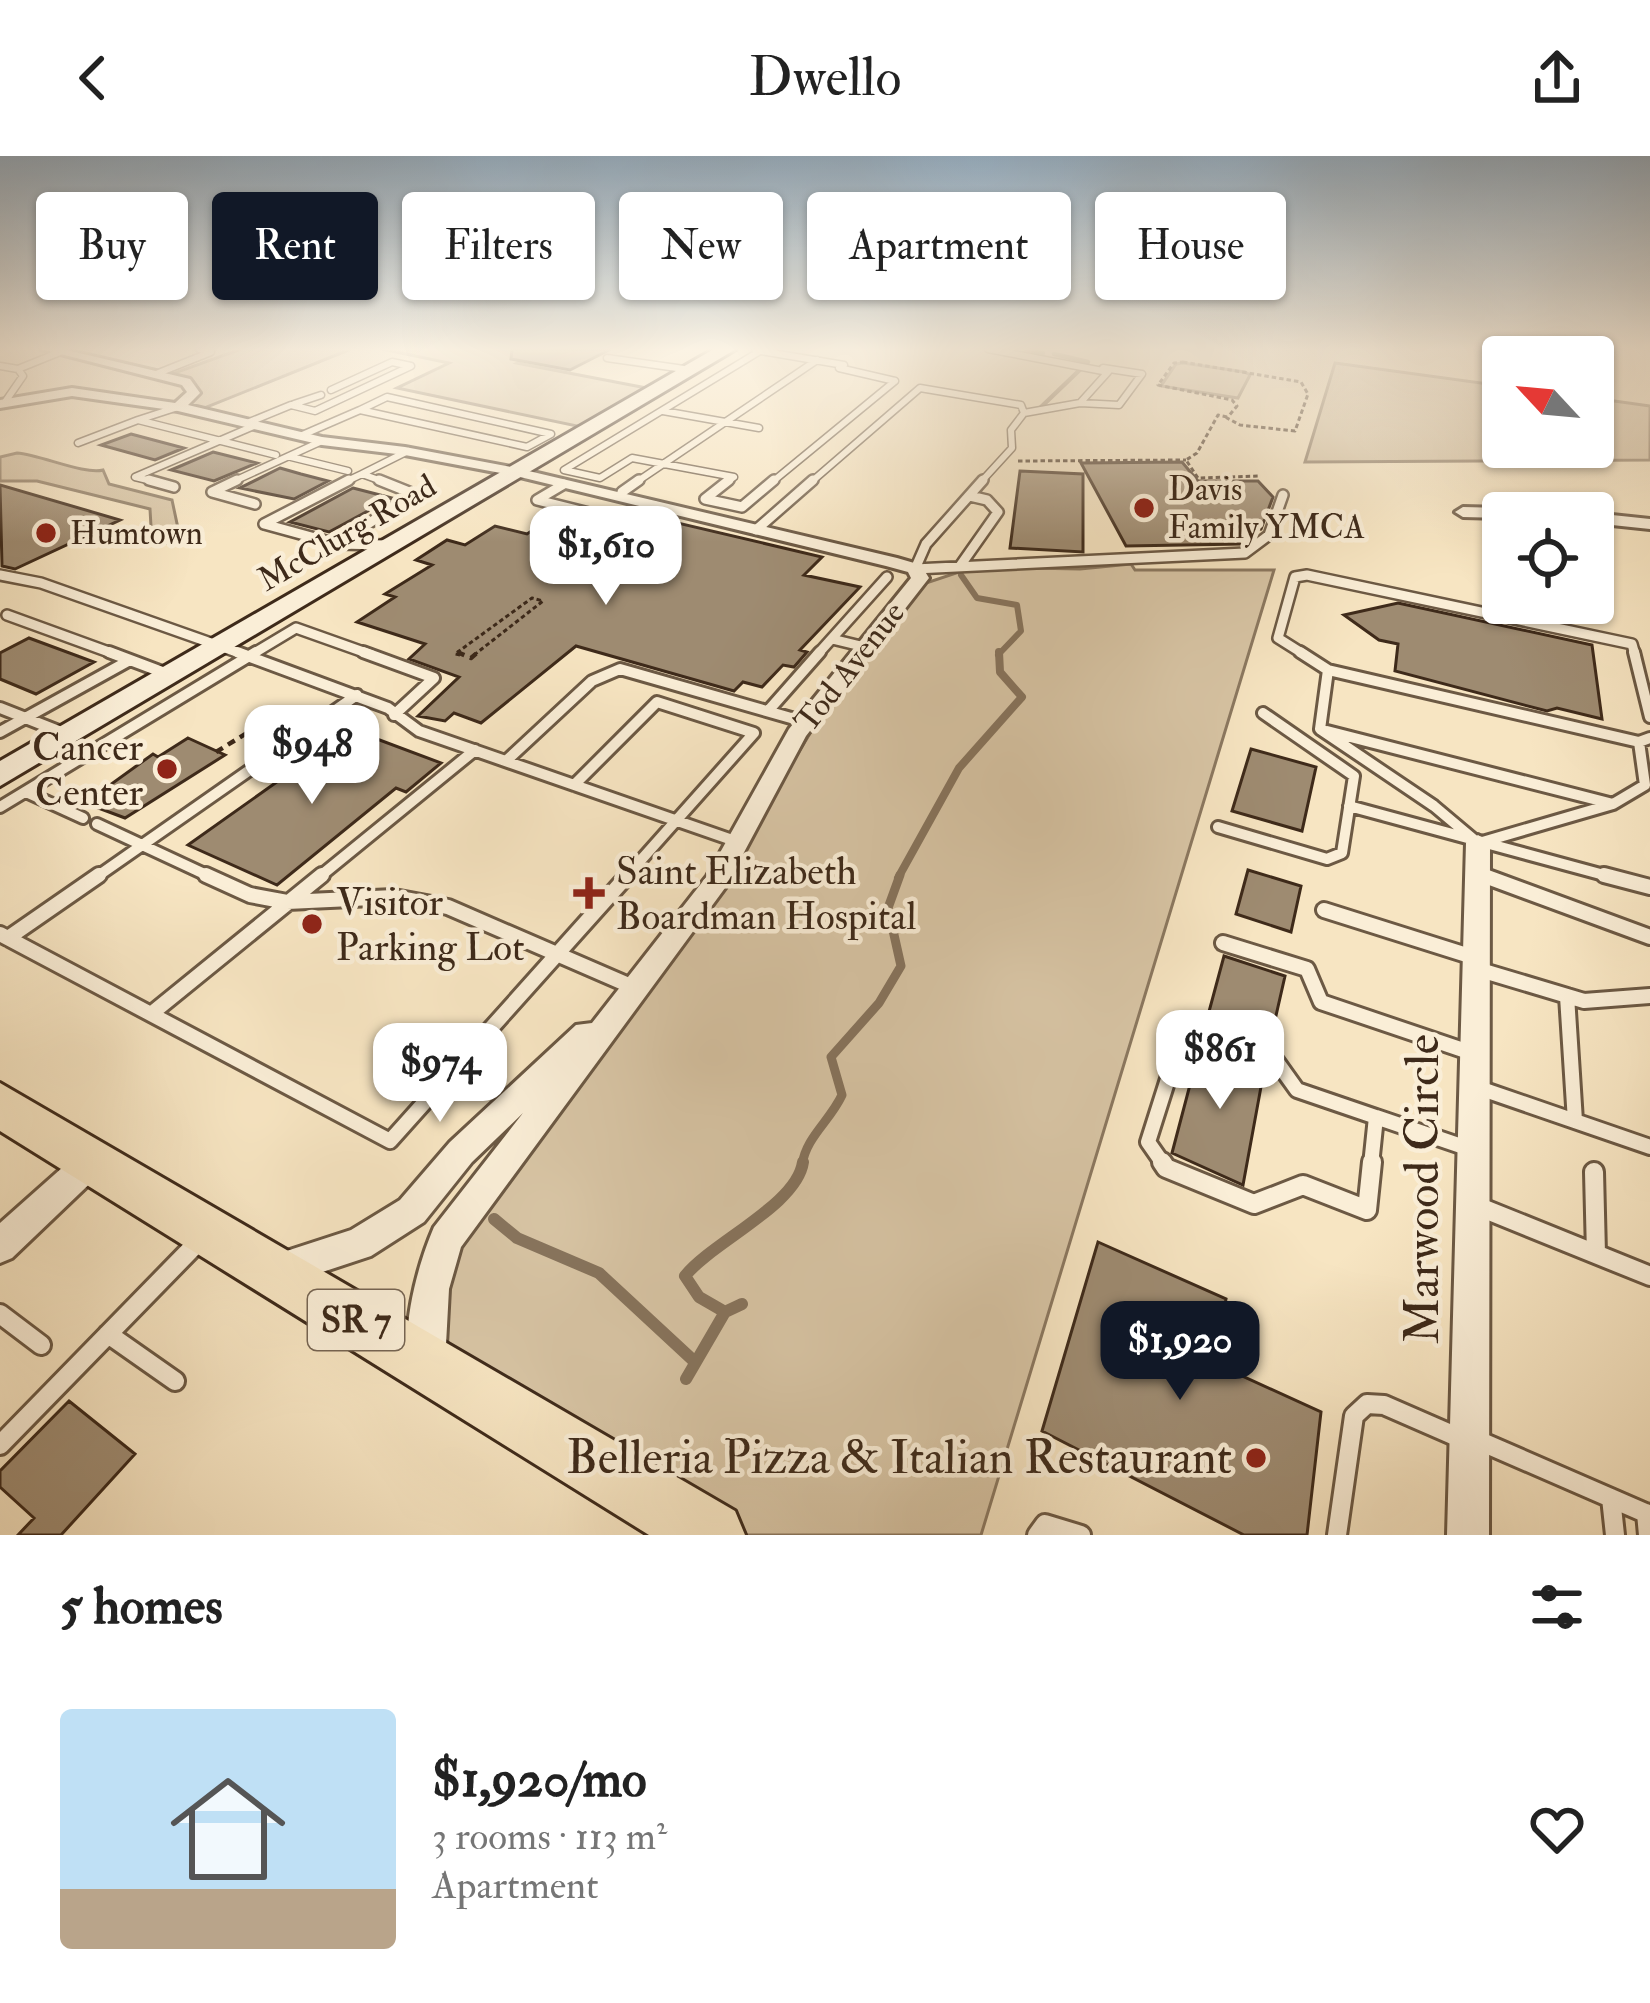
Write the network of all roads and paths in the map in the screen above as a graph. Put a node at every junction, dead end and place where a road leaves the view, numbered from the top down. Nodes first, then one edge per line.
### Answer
1 (158, 413) edge
2 (206, 413) edge
3 (274, 413) edge
4 (350, 413) edge
5 (373, 413) edge
6 (459, 413) edge
7 (617, 413) edge
8 (657, 413) edge
9 (680, 413) edge
10 (738, 413) edge
11 (856, 413) edge
12 (891, 413) edge
13 (1024, 413) edge
14 (1231, 413) edge
15 (1302, 413) edge
16 (1227, 417) junction
17 (138, 420) junction
18 (725, 422) junction
19 (252, 424) junction
20 (759, 428) dead end
21 (312, 436) junction
22 (220, 441) junction
23 (78, 443) dead end
24 (408, 451) junction
25 (276, 455) dead end
26 (290, 457) junction
27 (1186, 460) junction
28 (1018, 461) dead end
29 (1036, 461) junction
30 (665, 464) junction
31 (348, 471) dead end
32 (516, 472) junction
33 (1040, 472) dead end
34 (362, 475) junction
35 (1258, 476) dead end
36 (564, 484) junction
37 (173, 487) dead end
38 (619, 494) junction
39 (1283, 495) dead end
40 (970, 496) junction
41 (256, 504) dead end
42 (655, 506) junction
43 (1463, 512) dead end
44 (1482, 512) edge
45 (1614, 520) edge
46 (628, 523) junction
47 (1650, 524) edge
48 (617, 530) dead end
49 (756, 530) junction
50 (337, 544) junction
51 (394, 544) junction
52 (959, 567) junction
53 (915, 569) junction
54 (350, 570) junction
55 (0, 575) edge
56 (887, 577) dead end
57 (2, 615) edge
58 (832, 639) junction
59 (220, 646) junction
60 (865, 647) junction
61 (249, 656) junction
62 (462, 656) junction
63 (130, 660) junction
64 (452, 660) dead end
65 (1328, 670) junction
66 (171, 675) junction
67 (357, 695) junction
68 (0, 708) edge
69 (768, 711) junction
70 (1263, 713) dead end
71 (394, 715) junction
72 (1650, 717) edge
73 (25, 718) junction
74 (805, 722) junction
75 (255, 728) dead end
76 (1320, 729) junction
77 (0, 732) edge
78 (69, 735) junction
79 (1645, 740) edge
80 (475, 750) junction
81 (216, 752) dead end
82 (506, 761) junction
83 (1, 774) edge
84 (574, 784) junction
85 (26, 792) junction
86 (1612, 804) junction
87 (1349, 806) junction
88 (0, 807) edge
89 (676, 820) junction
90 (1218, 827) dead end
91 (738, 842) junction
92 (141, 846) junction
93 (1477, 858) junction
94 (1650, 887) edge
95 (292, 901) junction
96 (1324, 910) dead end
97 (4, 936) edge
98 (1650, 937) edge
99 (1223, 943) dead end
100 (557, 953) junction
101 (1473, 962) junction
102 (626, 996) junction
103 (1567, 996) junction
104 (1650, 996) edge
105 (151, 1014) junction
106 (1472, 1069) junction
107 (0, 1106) edge
108 (1376, 1116) junction
109 (1575, 1121) junction
110 (1650, 1147) edge
111 (1472, 1150) junction
112 (92, 1161) junction
113 (1594, 1172) dead end
114 (1471, 1203) junction
115 (208, 1231) junction
116 (0, 1246) edge
117 (1597, 1254) junction
118 (274, 1272) junction
119 (1650, 1276) edge
120 (0, 1314) edge
121 (108, 1334) junction
122 (40, 1345) dead end
123 (426, 1363) junction
124 (175, 1382) dead end
125 (1469, 1439) junction
126 (0, 1444) edge
127 (1612, 1498) junction
128 (1648, 1521) edge
129 (711, 1535) edge
130 (1037, 1535) edge
131 (1081, 1535) edge
132 (1337, 1535) edge
133 (1468, 1535) edge
134 (1615, 1535) edge

1 - 17 lane
2 - 19 street, Tod Avenue
3 - 19 lane
4 - 21 lane
5 - 6 lane
7 - 32 street, McClurg Road
8 - 30 lane
9 - 18 lane
10 - 18 lane
11 - 30 lane
12 - 49 lane
13 - 40 lane
14 - 16 path
15 - 16 path
16 - 27 path
17 - 22 lane
17 - 23 lane
18 - 20 lane
18 - 30 lane
19 - 21 street, Tod Avenue
19 - 22 lane
21 - 24 street, Tod Avenue
21 - 26 lane
22 - 25 lane
22 - 37 lane
24 - 32 street, Tod Avenue
24 - 34 lane
26 - 31 lane
26 - 41 lane
27 - 29 path
27 - 35 path
28 - 29 path
29 - 33 path
30 - 38 lane
32 - 36 street, Tod Avenue
32 - 51 street, McClurg Road
34 - 50 lane
34 - 50 lane
36 - 38 street, Tod Avenue
36 - 46 lane
38 - 42 street, Tod Avenue
39 - 52 lane
40 - 52 lane
40 - 53 lane
42 - 46 lane
42 - 49 street, Tod Avenue
43 - 44 street
45 - 47 street
46 - 48 lane
49 - 53 street, Tod Avenue
50 - 51 lane
50 - 54 lane
51 - 54 street, McClurg Road
52 - 53 lane
53 - 60 street, Tod Avenue
54 - 59 street, McClurg Road
55 - 59 lane
56 - 58 lane
57 - 63 lane
58 - 60 lane
58 - 69 lane
59 - 61 lane
59 - 66 street, McClurg Road
60 - 74 street, Tod Avenue
61 - 67 lane
61 - 71 lane
61 - 85 lane
62 - 62 path
62 - 64 path
63 - 66 lane
63 - 73 lane
65 - 72 lane
65 - 76 lane
65 - 79 lane
66 - 78 street, McClurg Road
67 - 71 lane
67 - 92 lane
68 - 73 lane
69 - 74 lane
69 - 82 lane
70 - 87 lane
71 - 80 lane
73 - 77 lane
73 - 78 lane
74 - 91 street, Tod Avenue
75 - 81 path
76 - 86 lane
76 - 93 lane
78 - 83 street, McClurg Road
79 - 86 lane
80 - 82 lane
80 - 95 lane
82 - 84 lane
84 - 89 lane
84 - 89 lane
85 - 88 lane
85 - 92 lane
86 - 93 lane
87 - 90 lane
87 - 93 lane
89 - 91 lane
89 - 100 lane
91 - 102 street, Tod Avenue
92 - 95 lane
92 - 97 lane
93 - 94 lane
93 - 98 lane
93 - 101 street, Marwood Circle
95 - 100 lane
95 - 105 lane
96 - 101 lane
97 - 105 lane
99 - 106 lane
100 - 102 lane
100 - 105 lane
101 - 103 lane
101 - 106 street, Marwood Circle
102 - 118 street, Tod Avenue
102 - 123 street, Tod Avenue
103 - 104 lane
103 - 109 lane
106 - 109 lane
106 - 111 street, Marwood Circle
107 - 112 main road, SR 7
108 - 108 lane
108 - 111 lane
109 - 110 lane
111 - 114 street, Marwood Circle
112 - 115 main road, SR 7
112 - 116 street
113 - 117 lane
114 - 117 lane
114 - 125 street, Marwood Circle
115 - 118 main road, SR 7
115 - 121 lane
117 - 119 lane
118 - 123 main road, SR 7
120 - 122 lane
121 - 124 lane
121 - 126 lane
123 - 129 main road, SR 7
125 - 127 lane
125 - 132 lane
125 - 133 street, Marwood Circle
127 - 128 lane
127 - 134 lane
130 - 131 lane

